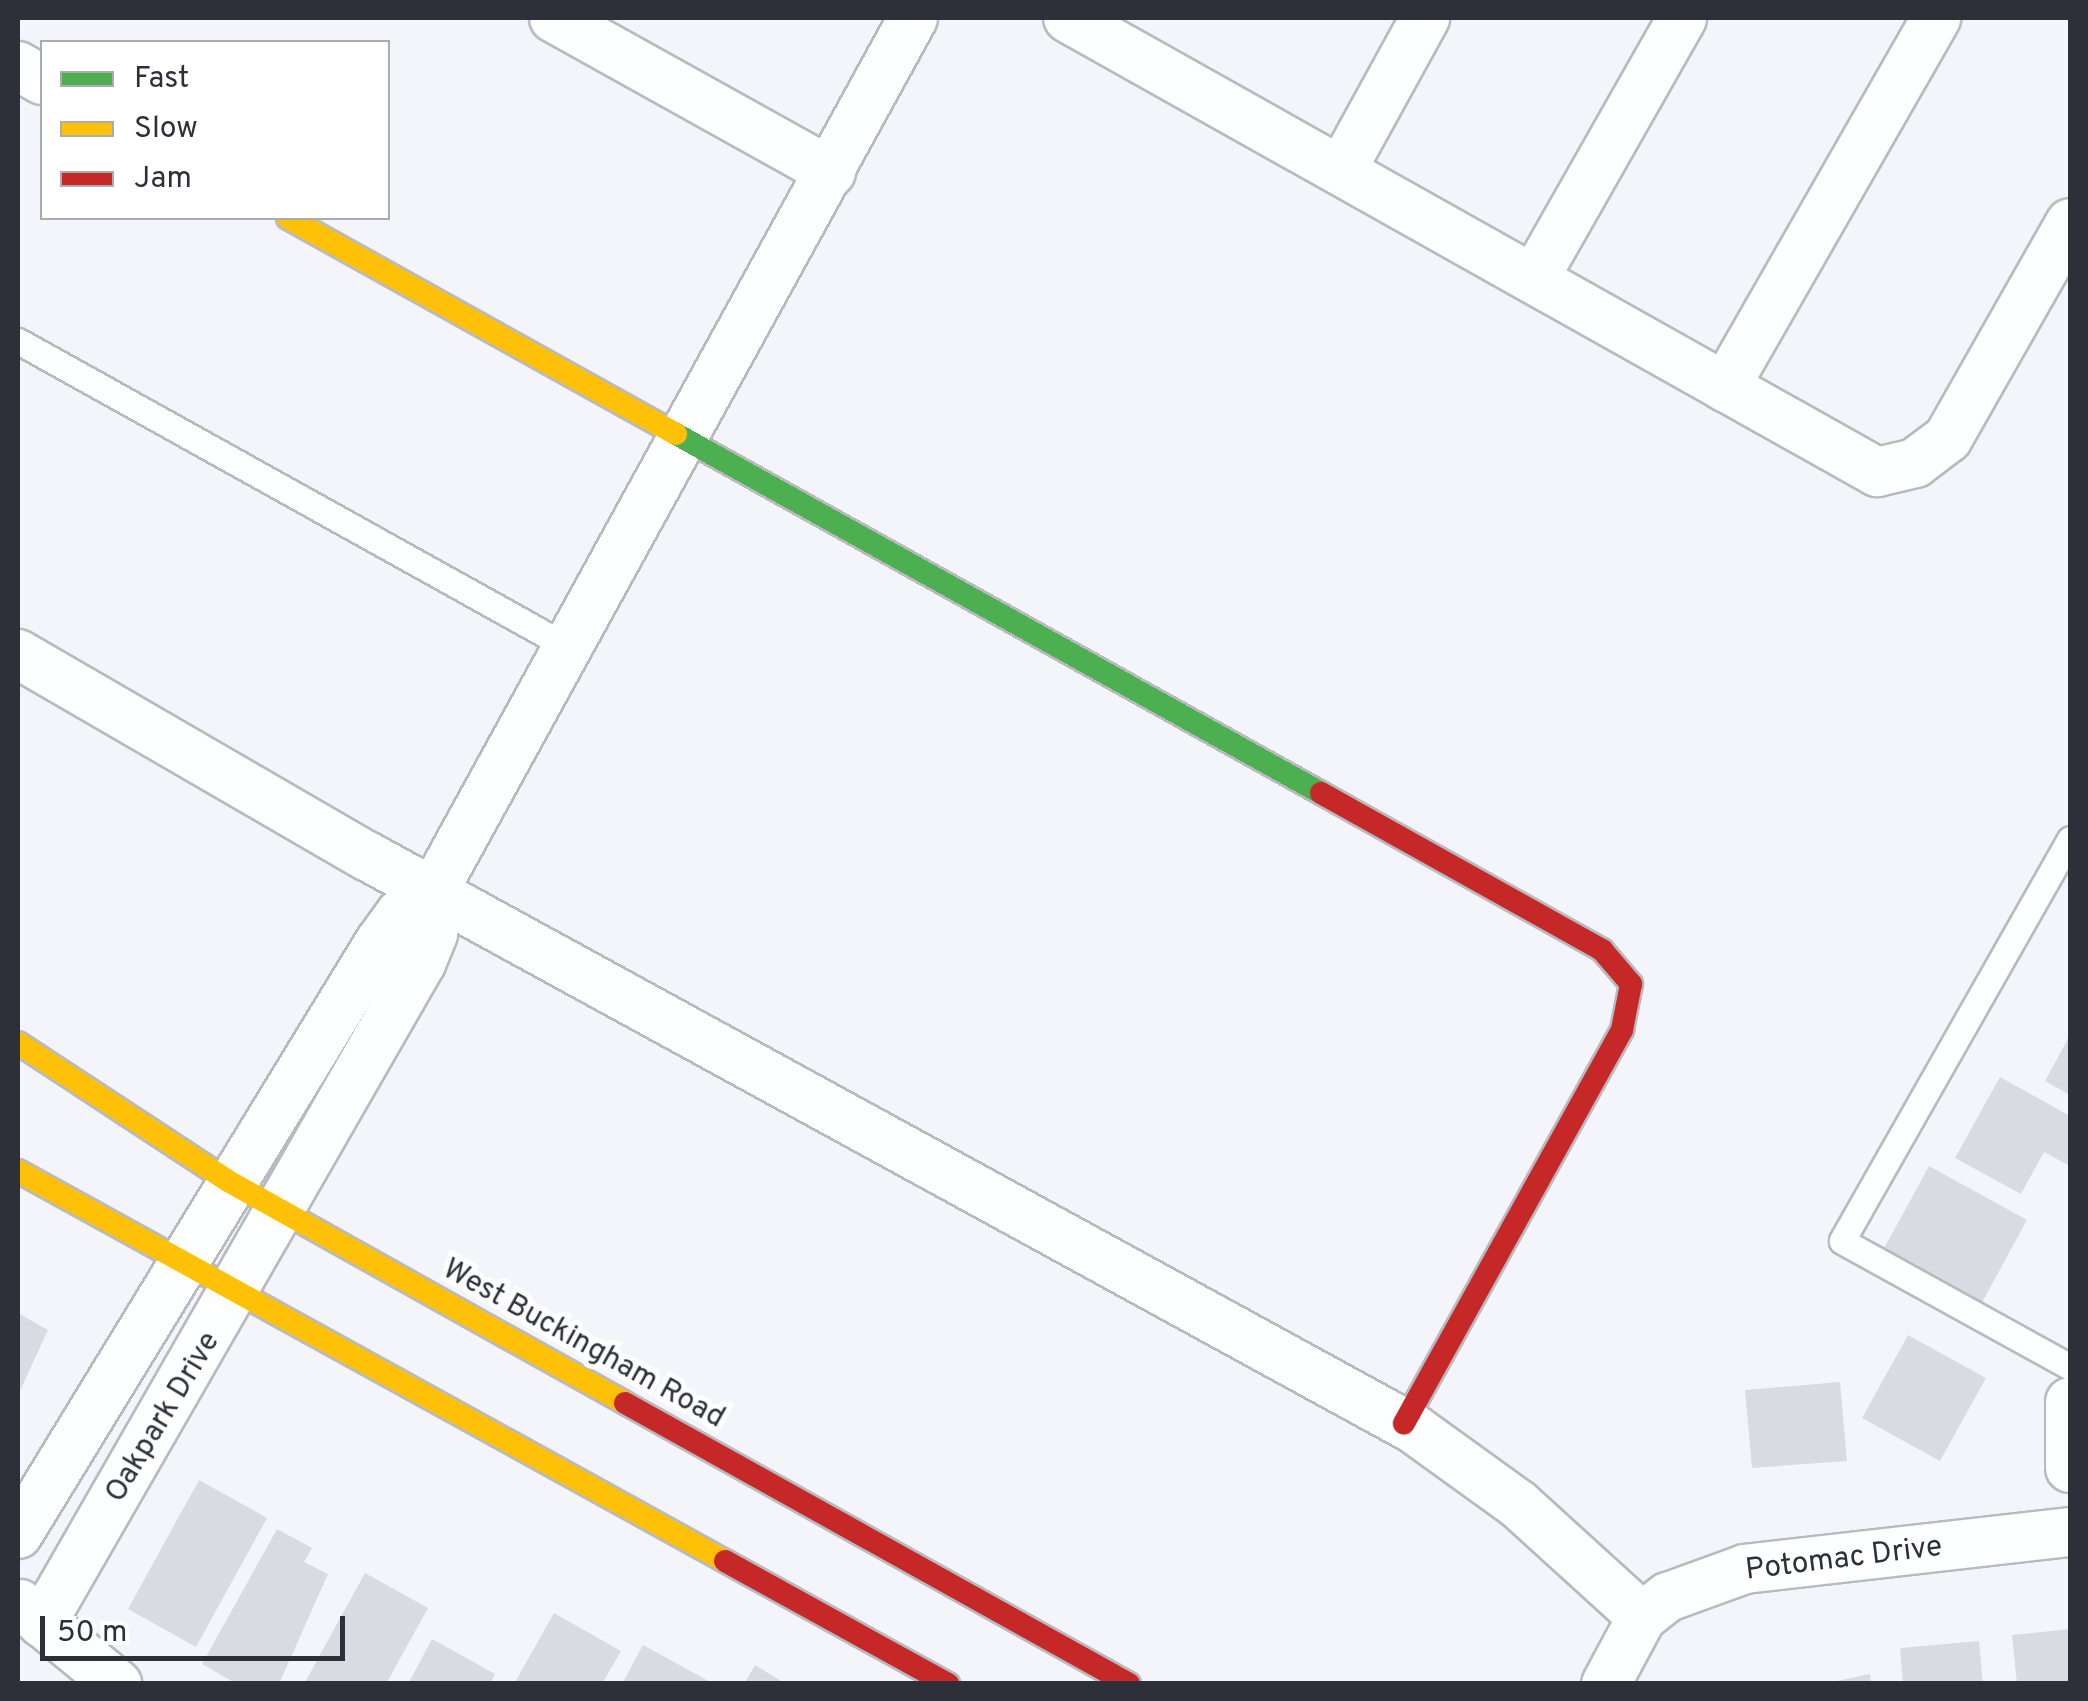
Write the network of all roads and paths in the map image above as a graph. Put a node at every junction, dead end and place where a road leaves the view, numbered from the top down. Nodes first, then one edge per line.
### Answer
1 (554, 18) edge
2 (913, 18) edge
3 (1068, 18) edge
4 (1425, 18) edge
5 (1682, 18) edge
6 (1936, 18) edge
7 (18, 66) edge
8 (40, 79) edge
9 (1341, 171) junction
10 (831, 172) junction
11 (292, 220) edge
12 (2069, 230) edge
13 (1534, 279) junction
14 (18, 341) edge
15 (1724, 386) junction
16 (682, 438) junction
17 (568, 647) junction
18 (18, 654) edge
19 (2070, 839) edge
20 (433, 892) junction
21 (18, 1043) edge
22 (18, 1172) edge
23 (228, 1181) junction
24 (285, 1212) junction
25 (184, 1260) junction
26 (240, 1291) junction
27 (2070, 1367) edge
28 (2070, 1402) edge
29 (1404, 1424) junction
30 (2070, 1468) edge
31 (2070, 1532) edge
32 (18, 1534) edge
33 (30, 1612) edge
34 (1642, 1617) junction
35 (116, 1684) edge
36 (948, 1684) edge
37 (1129, 1684) edge
38 (1606, 1684) edge

1 - 10 street
2 - 10 street
3 - 9 street
4 - 9 street
5 - 13 street
6 - 15 street
7 - 8 street
9 - 13 street
10 - 16 street
11 - 16 main road
12 - 15 street
13 - 15 street
14 - 17 lane
16 - 17 street
16 - 29 main road
17 - 20 street
18 - 20 street
19 - 27 lane
20 - 23 street
20 - 24 street, Oakpark Drive
20 - 29 street
21 - 23 main road, West Buckingham Road
22 - 25 main road
23 - 24 main road, West Buckingham Road
23 - 25 street
24 - 26 street, Oakpark Drive
24 - 37 main road, West Buckingham Road
25 - 26 main road
25 - 32 street
26 - 33 street, Oakpark Drive
26 - 36 main road
28 - 30 street
29 - 34 street
31 - 34 street, Potomac Drive
33 - 35 street
34 - 38 street

